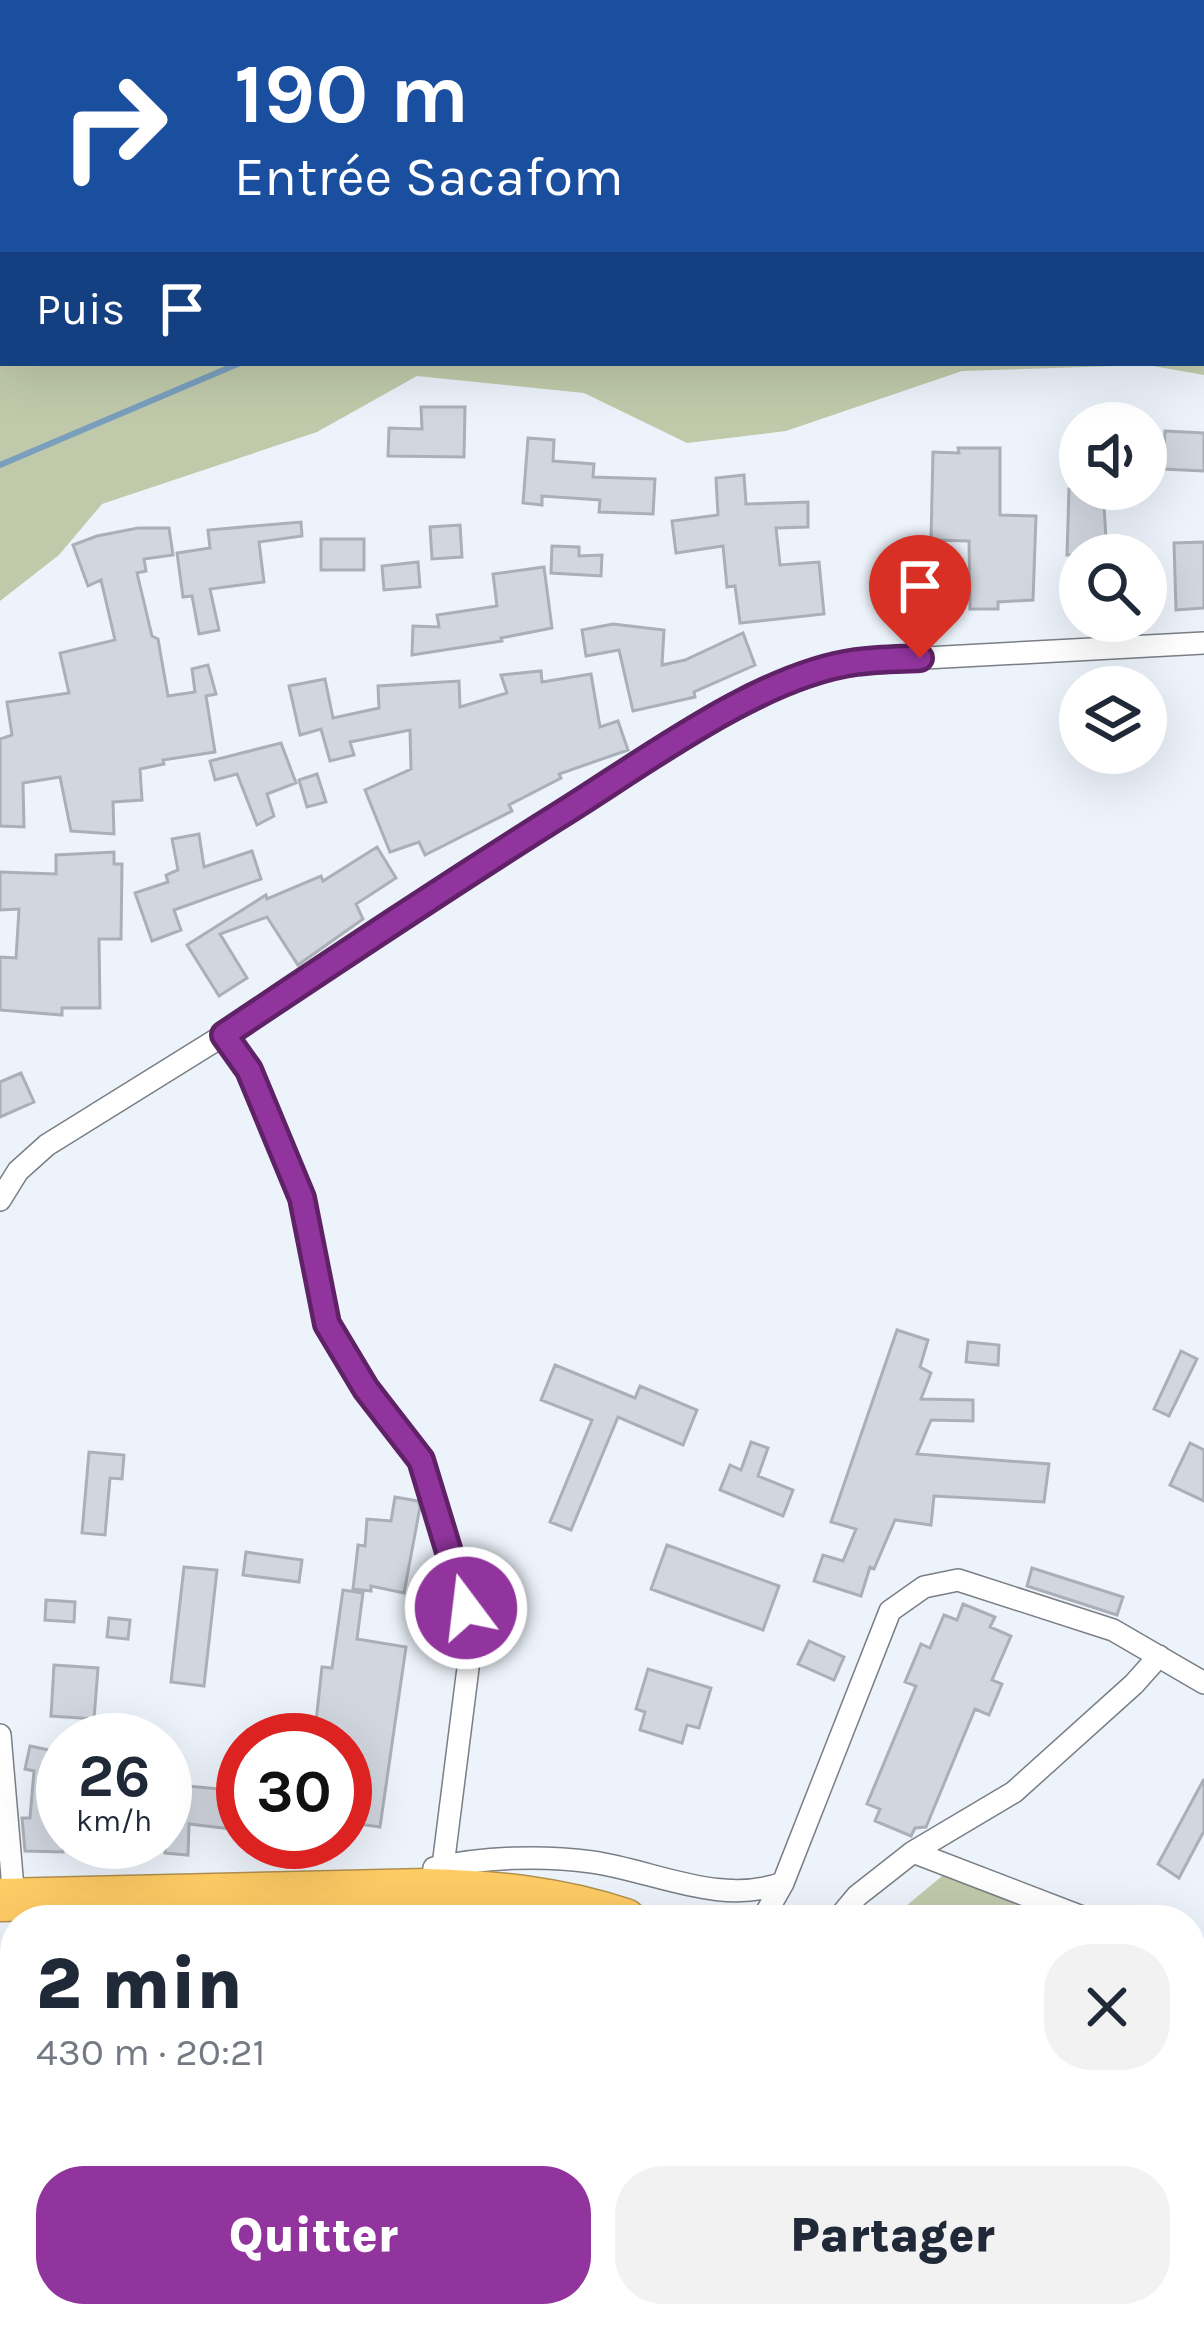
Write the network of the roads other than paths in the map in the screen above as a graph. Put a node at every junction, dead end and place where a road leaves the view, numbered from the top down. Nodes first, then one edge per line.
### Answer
1 (1204, 644) edge
2 (224, 1035) junction
3 (0, 1200) edge
4 (1159, 1655) junction
5 (1204, 1683) edge
6 (0, 1736) edge
7 (914, 1852) junction
8 (443, 1866) junction
9 (783, 1883) junction
10 (340, 1894) junction
11 (7, 1900) edge
12 (576, 1905) edge
13 (771, 1905) edge
14 (850, 1905) edge
15 (1051, 1905) edge

1 - 2 street
2 - 3 street
2 - 8 street
4 - 5 street
4 - 7 street
4 - 9 street
6 - 11 street
7 - 14 street
7 - 15 street
8 - 9 street
8 - 10 street
9 - 13 street
10 - 11 highway
10 - 12 highway

